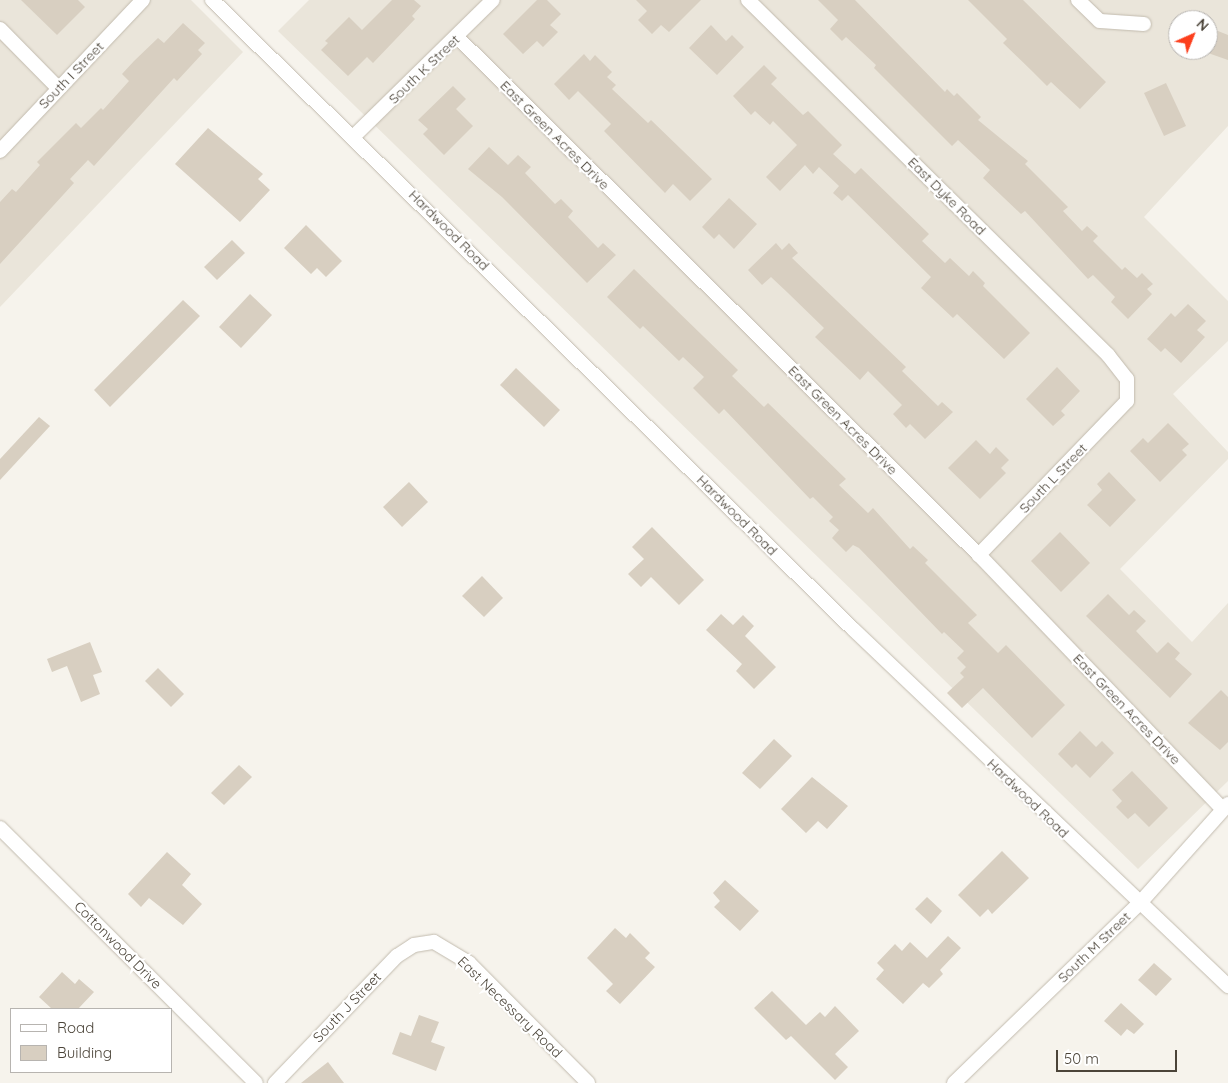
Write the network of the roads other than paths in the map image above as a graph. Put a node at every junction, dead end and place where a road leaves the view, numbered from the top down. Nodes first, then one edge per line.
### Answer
1 (143, 0) edge
2 (212, 0) edge
3 (493, 0) edge
4 (748, 0) edge
5 (1078, 0) edge
6 (1144, 24) dead end
7 (0, 29) edge
8 (457, 37) junction
9 (58, 88) junction
10 (354, 136) junction
11 (0, 151) edge
12 (1127, 401) joint
13 (979, 555) junction
14 (1226, 806) edge
15 (0, 828) edge
16 (1139, 904) junction
17 (426, 942) joint
18 (1228, 986) edge
19 (256, 1083) edge
20 (275, 1083) edge
21 (588, 1083) edge
22 (954, 1083) edge

1 - 9 street, South I Street
2 - 10 street, Hardwood Road
3 - 8 street, South K Street
4 - 12 street, East Dyke Road
5 - 6 street
7 - 9 street
8 - 10 street, South K Street
8 - 13 street, East Green Acres Drive
9 - 11 street, South I Street
10 - 16 street, Hardwood Road
12 - 13 street, South L Street
13 - 14 street, East Green Acres Drive
14 - 16 street, South M Street
15 - 19 street, Cottonwood Drive
16 - 18 street, Hardwood Road
16 - 22 street, South M Street
17 - 20 street, South J Street
17 - 21 street, East Necessary Road

